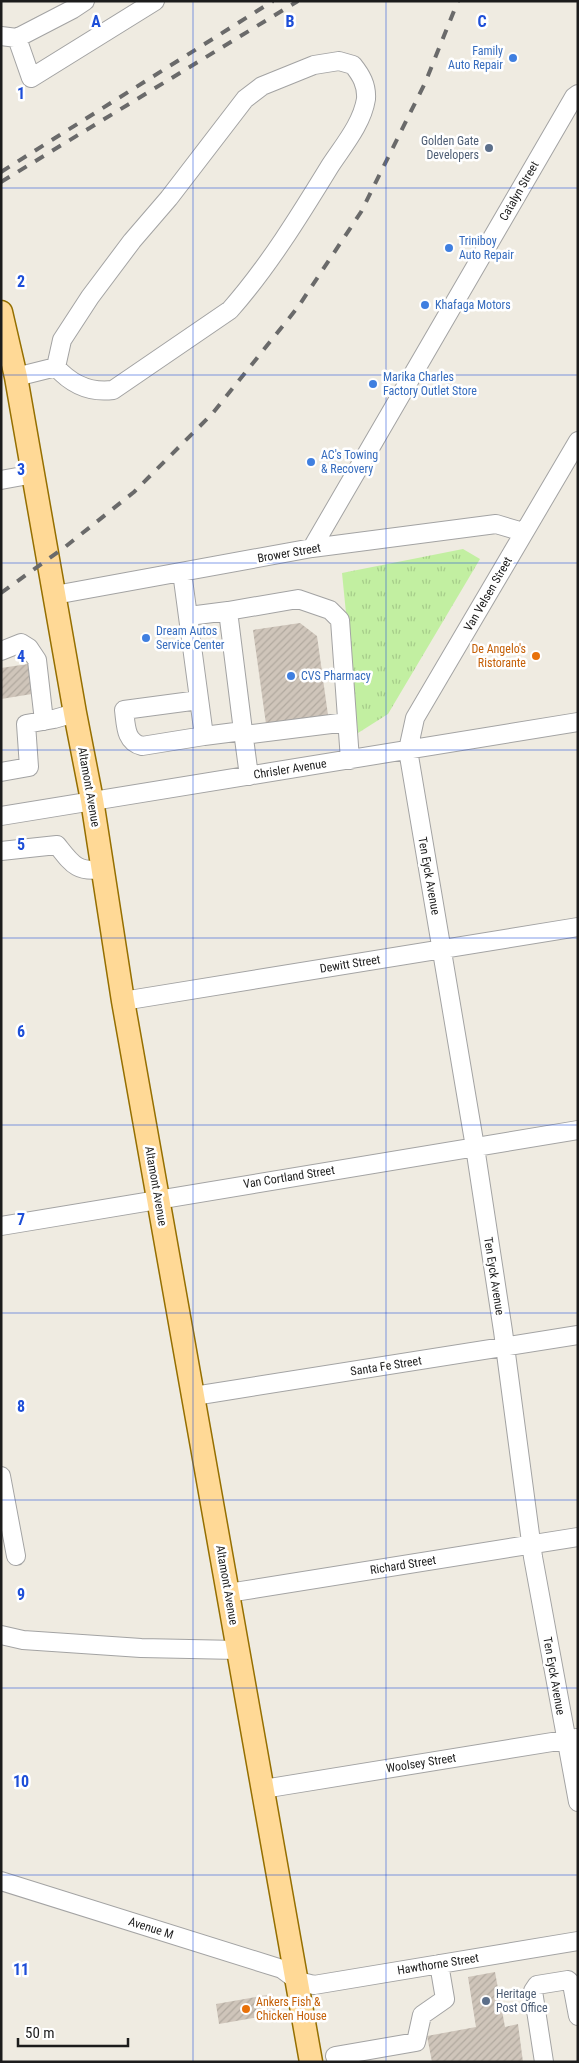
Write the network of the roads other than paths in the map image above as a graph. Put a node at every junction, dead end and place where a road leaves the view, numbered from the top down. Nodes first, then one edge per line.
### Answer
1 (85, 1) edge
2 (155, 1) edge
3 (9, 37) edge
4 (578, 94) edge
5 (1, 312) edge
6 (10, 365) edge
7 (56, 367) junction
8 (578, 441) edge
9 (34, 474) junction
10 (1, 480) edge
11 (524, 532) junction
12 (312, 548) junction
13 (182, 572) junction
14 (55, 595) junction
15 (228, 611) junction
16 (189, 616) junction
17 (1, 651) edge
18 (199, 700) junction
19 (75, 713) junction
20 (44, 721) junction
21 (347, 722) junction
22 (578, 722) edge
23 (244, 733) junction
24 (204, 736) junction
25 (408, 750) junction
26 (350, 760) junction
27 (1, 772) edge
28 (249, 776) junction
29 (92, 800) junction
30 (1, 816) edge
31 (1, 851) edge
32 (103, 869) junction
33 (578, 927) edge
34 (442, 950) junction
35 (123, 1001) junction
36 (578, 1130) edge
37 (475, 1147) junction
38 (158, 1199) junction
39 (1, 1226) edge
40 (578, 1335) edge
41 (505, 1347) junction
42 (194, 1396) junction
43 (1, 1476) edge
44 (578, 1537) edge
45 (532, 1545) junction
46 (16, 1556) dead end
47 (228, 1593) junction
48 (1, 1635) edge
49 (238, 1650) junction
50 (572, 1739) edge
51 (263, 1789) junction
52 (578, 1802) edge
53 (1, 1880) edge
54 (578, 1941) edge
55 (439, 1964) junction
56 (298, 1981) junction
57 (578, 2016) edge
58 (335, 2056) dead end
59 (311, 2062) edge
60 (544, 2062) edge

1 - 3 street
2 - 3 street
4 - 12 street, Catalyn Street
5 - 6 main road, Altamont Avenue
6 - 7 street
6 - 9 main road, Altamont Avenue
7 - 7 street
8 - 11 street, Van Velsen Street
9 - 10 street
9 - 14 main road, Altamont Avenue
11 - 12 street, Brower Street
11 - 25 street, Van Velsen Street
12 - 13 street, Brower Street
13 - 14 street, Brower Street
13 - 16 street
14 - 19 main road, Altamont Avenue
15 - 16 street
15 - 21 street
15 - 23 street
16 - 18 street
17 - 20 street
18 - 24 street
18 - 24 street
19 - 20 street
19 - 29 main road, Altamont Avenue
20 - 27 street
21 - 23 street
21 - 26 street
22 - 25 street, Chrisler Avenue
23 - 24 street
23 - 28 street
25 - 26 street, Chrisler Avenue
25 - 34 street, Ten Eyck Avenue
26 - 28 street, Chrisler Avenue
28 - 29 street, Chrisler Avenue
29 - 30 street, Chrisler Avenue
29 - 32 main road, Altamont Avenue
31 - 32 street
32 - 35 main road, Altamont Avenue
33 - 34 street, Dewitt Street
34 - 35 street, Dewitt Street
34 - 37 street, Ten Eyck Avenue
35 - 38 main road, Altamont Avenue
36 - 37 street, Van Cortland Street
37 - 38 street, Van Cortland Street
37 - 41 street, Ten Eyck Avenue
38 - 39 street, Van Cortland Street
38 - 42 main road, Altamont Avenue
40 - 41 street, Santa Fe Street
41 - 42 street, Santa Fe Street
41 - 45 street, Ten Eyck Avenue
42 - 47 main road, Altamont Avenue
43 - 46 street
44 - 45 street, Richard Street
45 - 47 street, Richard Street
45 - 50 street, Ten Eyck Avenue
47 - 49 main road, Altamont Avenue
48 - 49 street
49 - 51 main road, Altamont Avenue
50 - 51 street, Woolsey Street
50 - 52 street, Ten Eyck Avenue
51 - 56 main road, Altamont Avenue
53 - 56 street, Avenue M
54 - 55 street, Hawthorne Street
55 - 56 street, Hawthorne Street
55 - 58 street
56 - 59 main road, Altamont Avenue
57 - 60 street

